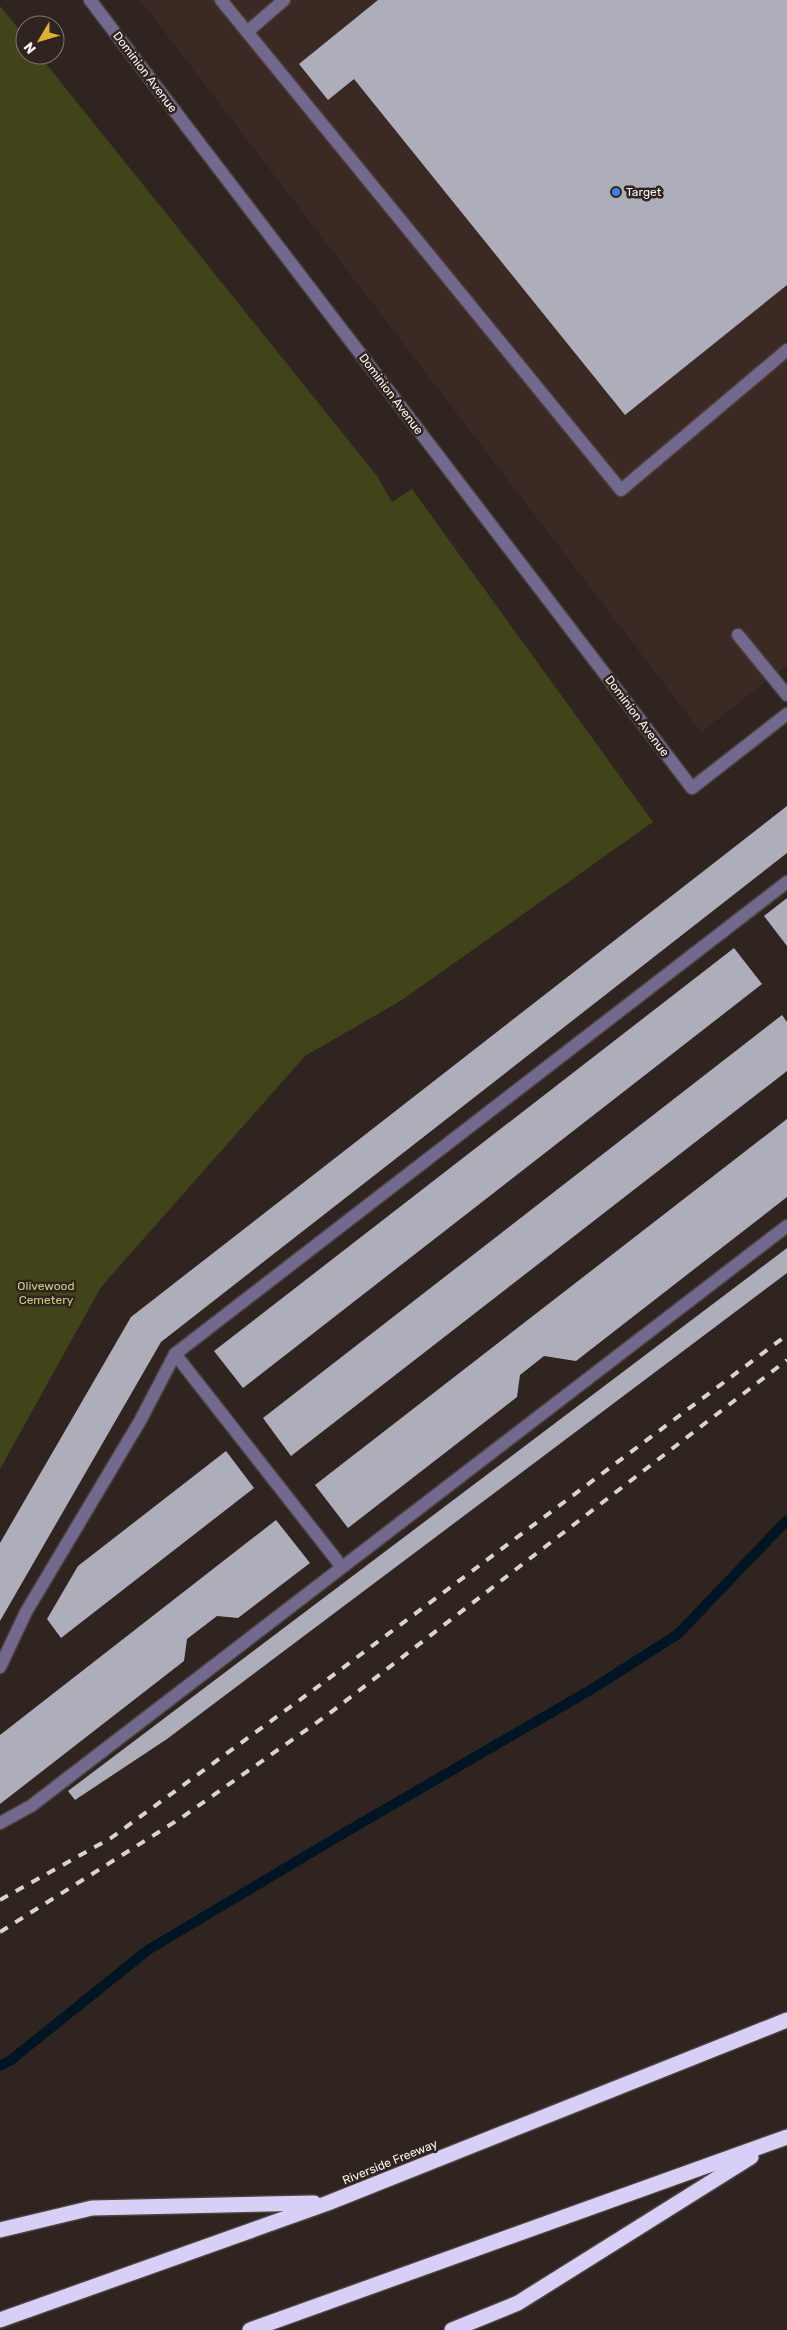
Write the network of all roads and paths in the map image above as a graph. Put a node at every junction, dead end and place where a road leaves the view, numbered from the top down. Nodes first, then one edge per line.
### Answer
1 (90, 0) edge
2 (221, 0) edge
3 (284, 0) edge
4 (247, 32) junction
5 (787, 350) edge
6 (738, 635) dead end
7 (787, 695) edge
8 (787, 714) edge
9 (787, 882) edge
10 (787, 1226) edge
11 (175, 1354) junction
12 (342, 1567) junction
13 (0, 1667) edge
14 (0, 1823) edge
15 (787, 2020) edge
16 (781, 2139) edge
17 (328, 2203) junction
18 (0, 2230) edge
19 (0, 2320) edge
20 (250, 2330) edge
21 (452, 2330) edge

1 - 8 street, Dominion Avenue
2 - 4 street
3 - 4 street
4 - 5 street
6 - 7 street
9 - 11 street
10 - 12 street
11 - 12 street
11 - 13 street
12 - 14 street
15 - 17 highway, Riverside Freeway
16 - 20 highway
16 - 21 highway
17 - 18 highway
17 - 19 highway, Riverside Freeway

